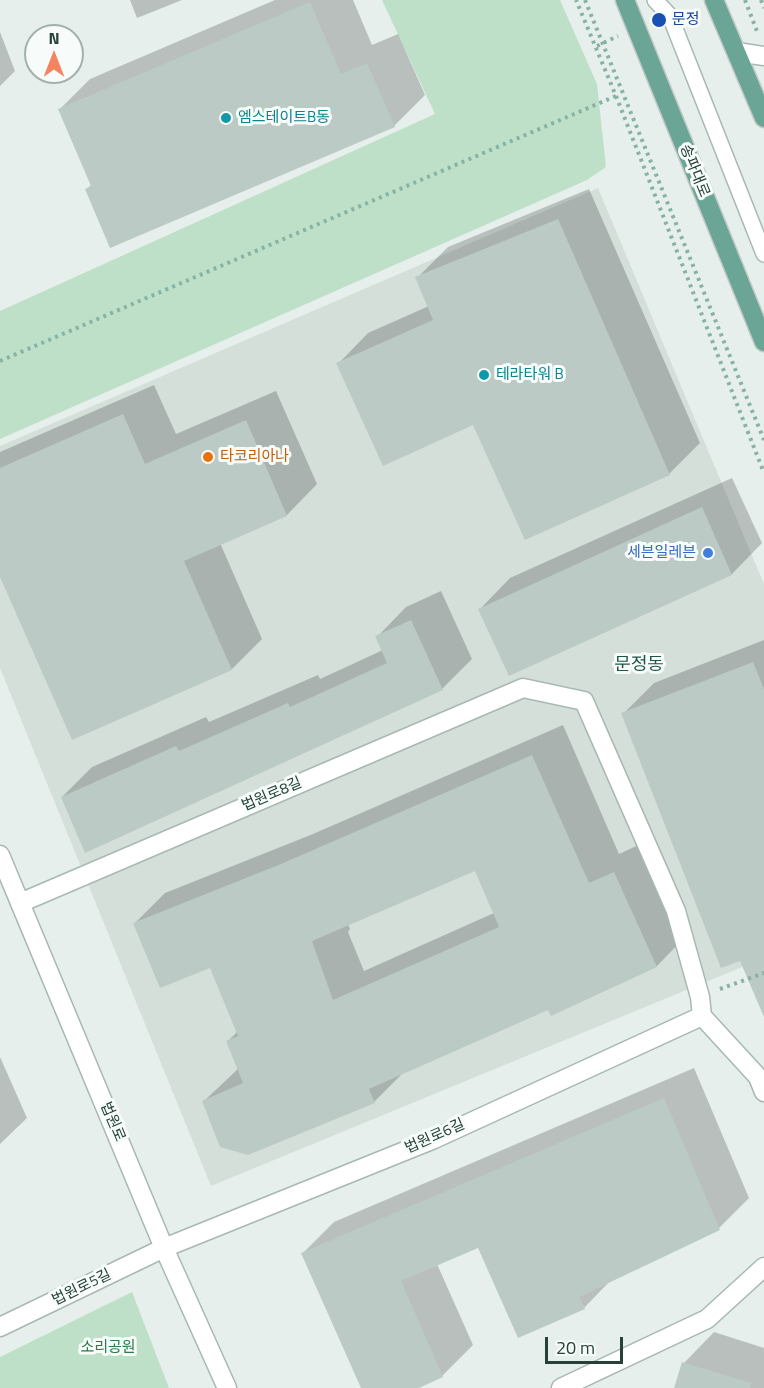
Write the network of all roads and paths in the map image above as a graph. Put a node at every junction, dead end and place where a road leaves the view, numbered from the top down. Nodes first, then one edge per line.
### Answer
1 (576, 0) edge
2 (585, 0) edge
3 (625, 0) edge
4 (655, 0) edge
5 (714, 0) edge
6 (745, 0) edge
7 (761, 0) edge
8 (764, 8) edge
9 (762, 48) edge
10 (737, 52) junction
11 (616, 96) junction
12 (764, 118) edge
13 (764, 254) edge
14 (764, 342) edge
15 (0, 361) edge
16 (764, 440) edge
17 (764, 473) edge
18 (0, 855) edge
19 (20, 903) junction
20 (764, 973) edge
21 (700, 997) junction
22 (702, 1016) junction
23 (764, 1092) edge
24 (164, 1248) junction
25 (764, 1267) edge
26 (0, 1327) edge
27 (227, 1388) edge
28 (561, 1388) edge

1 - 11 path
2 - 16 path
3 - 14 main road, 송파대로
4 - 13 lane
5 - 10 main road
6 - 9 path
7 - 8 path
9 - 10 street
10 - 12 main road
11 - 15 path
11 - 17 path
18 - 19 street, 법원로
19 - 21 street, 법원로8길
19 - 24 street, 법원로
20 - 21 path
21 - 22 street
22 - 23 street
22 - 24 street, 법원로6길
24 - 26 street, 법원로5길
24 - 27 street, 법원로
25 - 28 street

